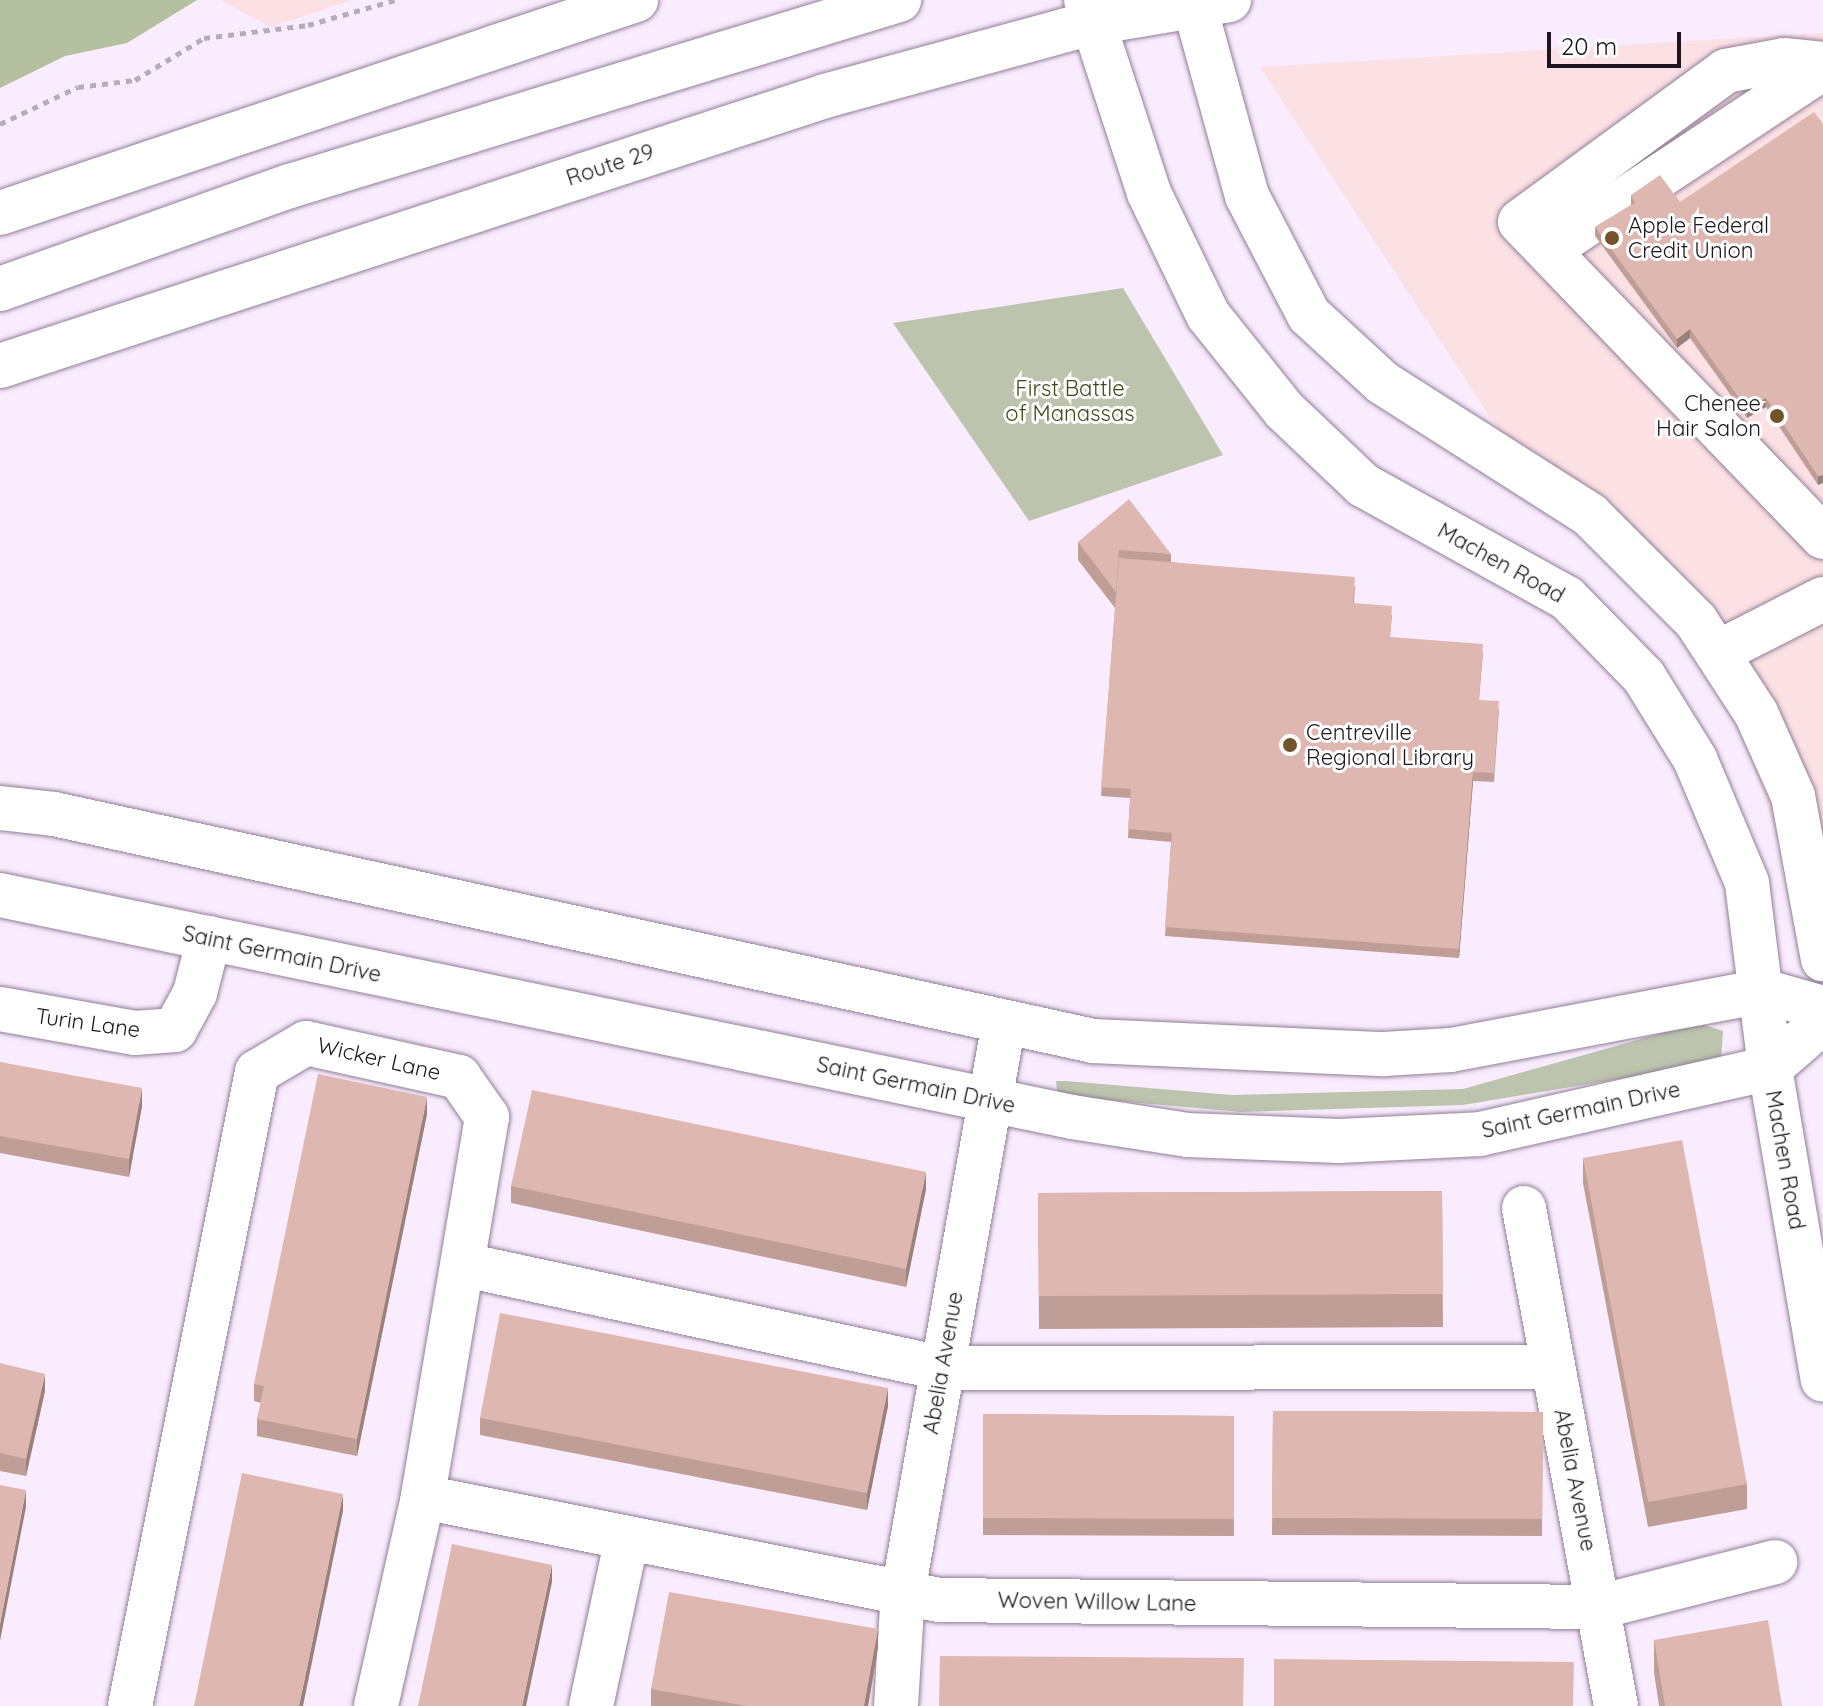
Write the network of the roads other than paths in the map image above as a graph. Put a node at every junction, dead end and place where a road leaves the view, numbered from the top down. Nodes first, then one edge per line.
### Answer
1 (614, 0) edge
2 (636, 0) edge
3 (899, 0) edge
4 (1206, 2) edge
5 (1089, 12) edge
6 (574, 19) junction
7 (1823, 66) edge
8 (0, 213) edge
9 (0, 289) edge
10 (0, 366) edge
11 (1823, 537) edge
12 (1822, 601) edge
13 (1717, 653) junction
14 (0, 808) edge
15 (0, 895) edge
16 (209, 938) junction
17 (1823, 959) edge
18 (1763, 991) junction
19 (1823, 1008) edge
20 (0, 1009) edge
21 (1004, 1022) junction
22 (1823, 1022) edge
23 (1770, 1068) junction
24 (990, 1100) junction
25 (1524, 1208) dead end
26 (465, 1265) junction
27 (1553, 1367) junction
28 (942, 1368) junction
29 (1823, 1380) edge
30 (423, 1497) junction
31 (627, 1538) junction
32 (1775, 1562) dead end
33 (903, 1592) junction
34 (1599, 1607) junction
35 (130, 1706) edge
36 (376, 1706) edge
37 (591, 1706) edge
38 (896, 1706) edge
39 (1616, 1706) edge

1 - 6 street
2 - 6 street
3 - 9 street
4 - 5 street, Route 29
4 - 13 street
5 - 10 street, Route 29
5 - 18 street, Machen Road
6 - 8 street
7 - 11 street
12 - 13 street
13 - 17 street
14 - 21 street
15 - 16 street, Saint Germain Drive
16 - 20 street, Turin Lane
16 - 24 street, Saint Germain Drive
18 - 19 street
18 - 21 street
18 - 23 street, Machen Road
21 - 24 street, Abelia Avenue
22 - 23 street, Saint Germain Drive
23 - 24 street, Saint Germain Drive
23 - 29 street, Machen Road
24 - 28 street, Abelia Avenue
25 - 27 street, Abelia Avenue
26 - 28 street
26 - 30 street, Wicker Lane
26 - 35 street, Wicker Lane
27 - 28 street
27 - 34 street, Abelia Avenue
28 - 33 street, Abelia Avenue
30 - 31 street, Woven Willow Lane
30 - 36 street, Wicker Lane
31 - 33 street, Woven Willow Lane
31 - 37 street
32 - 34 street, Woven Willow Lane
33 - 34 street, Woven Willow Lane
33 - 38 street, Abelia Avenue
34 - 39 street, Abelia Avenue

